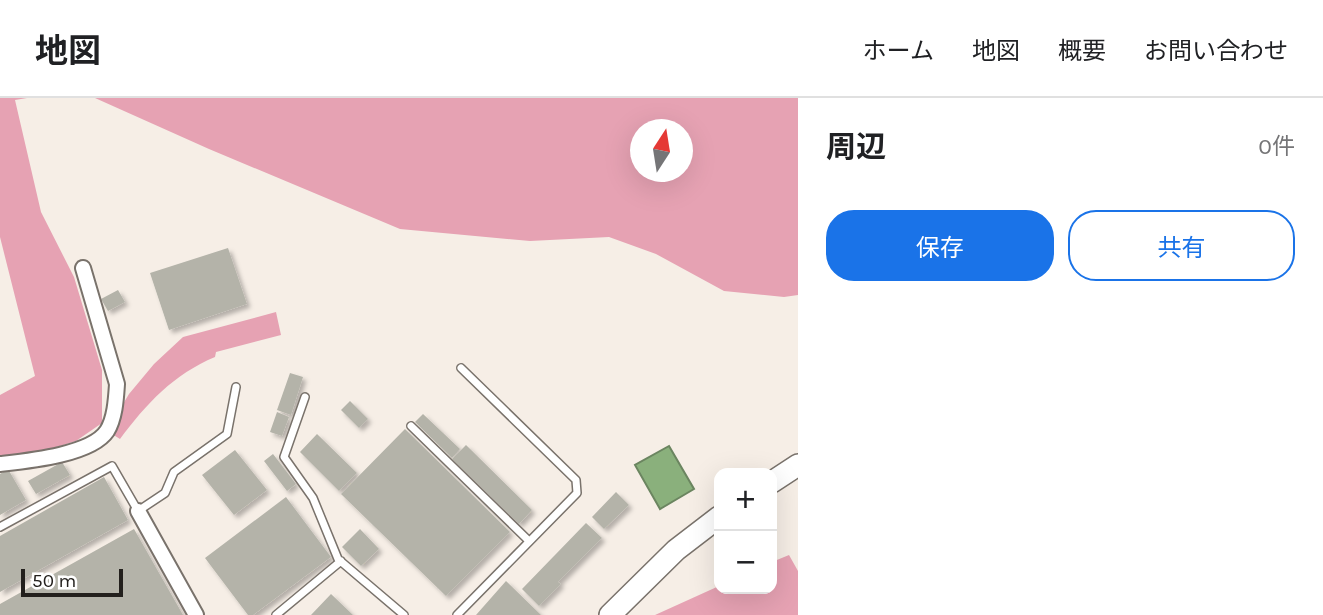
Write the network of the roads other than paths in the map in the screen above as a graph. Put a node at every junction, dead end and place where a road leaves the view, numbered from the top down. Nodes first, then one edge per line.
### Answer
1 (83, 268) dead end
2 (461, 368) dead end
3 (236, 387) dead end
4 (305, 397) dead end
5 (411, 426) dead end
6 (0, 464) edge
7 (798, 465) edge
8 (777, 479) edge
9 (138, 511) junction
10 (714, 521) edge
11 (0, 527) edge
12 (529, 541) junction
13 (341, 561) junction
14 (196, 615) edge
15 (276, 615) edge
16 (404, 615) edge
17 (457, 615) edge
18 (610, 615) edge

1 - 6 street
2 - 12 lane
3 - 9 lane
4 - 13 lane
5 - 12 lane
7 - 8 main road
9 - 11 lane
9 - 14 street
10 - 18 main road
12 - 17 lane
13 - 15 lane
13 - 16 lane

